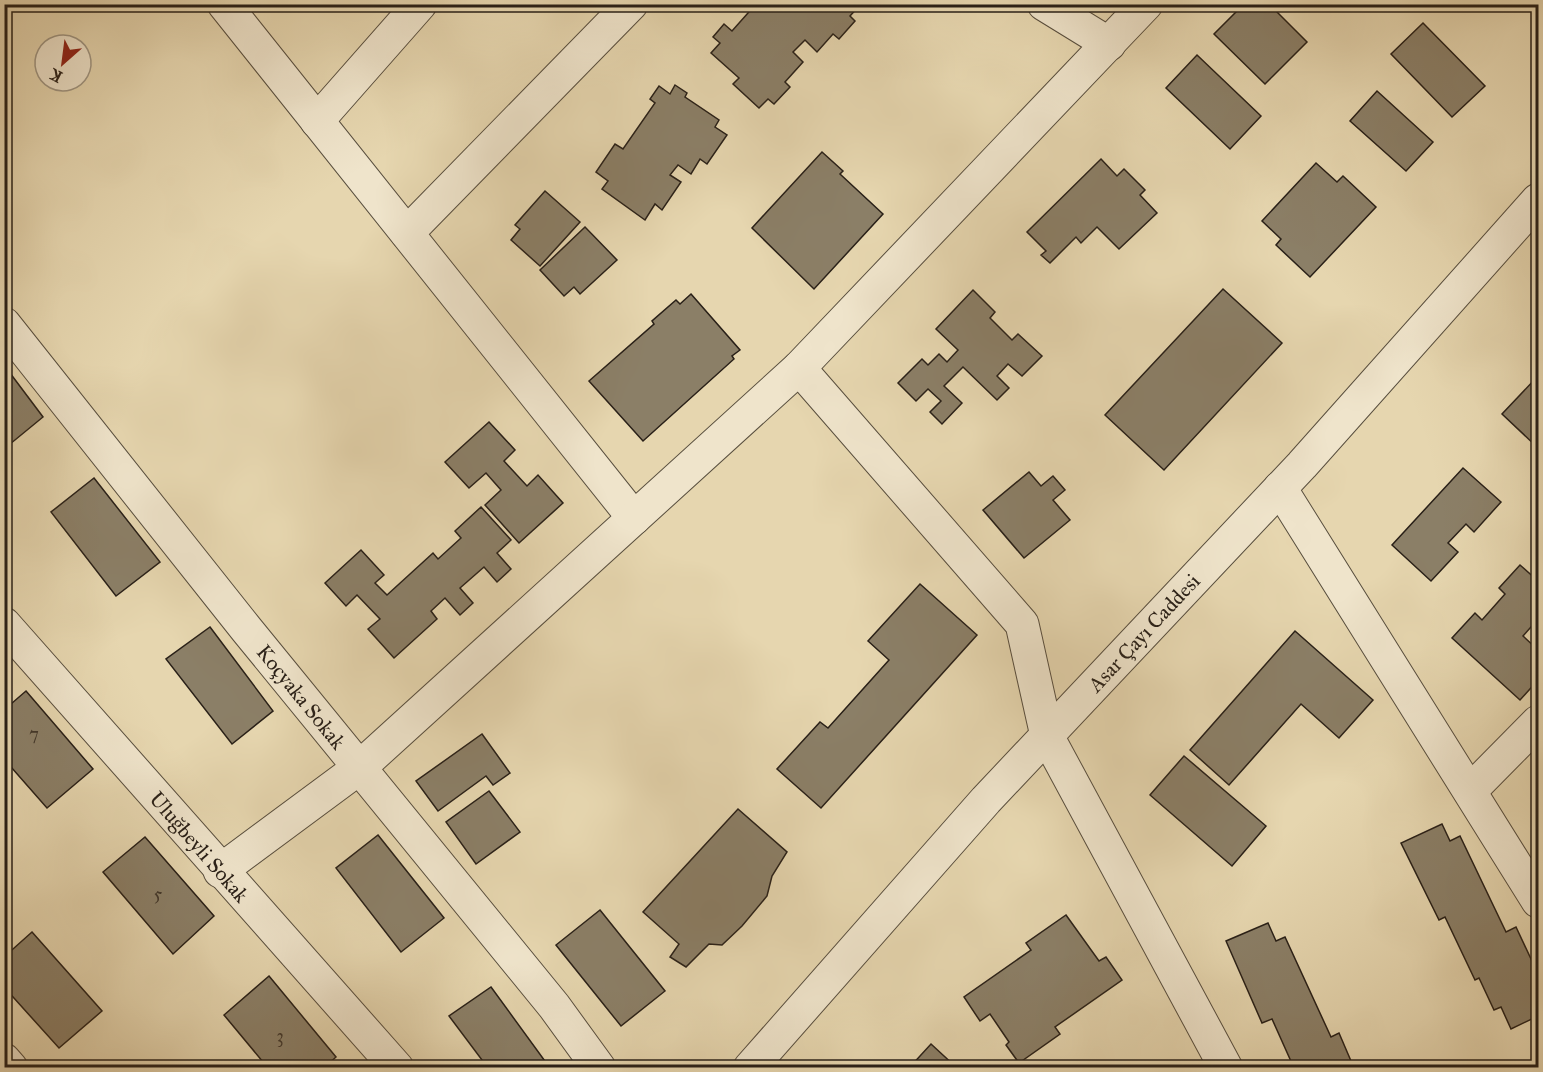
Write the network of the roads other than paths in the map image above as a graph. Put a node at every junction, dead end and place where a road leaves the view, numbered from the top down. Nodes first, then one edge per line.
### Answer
1 (224, 4) edge
2 (420, 4) edge
3 (631, 4) edge
4 (1044, 4) edge
5 (1146, 4) edge
6 (1109, 44) junction
7 (317, 121) junction
8 (1539, 200) edge
9 (407, 233) junction
10 (4, 324) edge
11 (800, 368) junction
12 (1280, 488) junction
13 (634, 518) junction
14 (4, 624) edge
15 (1539, 722) edge
16 (1047, 736) junction
17 (359, 768) junction
18 (1470, 791) junction
19 (220, 871) junction
20 (1539, 901) edge
21 (4, 1060) edge
22 (750, 1067) edge
23 (11, 1068) edge
24 (397, 1068) edge
25 (599, 1068) edge
26 (1226, 1068) edge

1 - 7 street
2 - 7 street
3 - 9 street
4 - 6 street
5 - 6 street
6 - 11 street
7 - 9 street
8 - 12 street, Asar Çayı Caddesi
9 - 13 street
10 - 17 street, Koçyaka Sokak
11 - 13 street
11 - 16 street
12 - 16 street, Asar Çayı Caddesi
12 - 18 street
13 - 17 street
14 - 19 street, Uluğbeyli Sokak
15 - 18 street
16 - 22 street, Asar Çayı Caddesi
16 - 26 street
17 - 19 street
17 - 25 street, Koçyaka Sokak
18 - 20 street
19 - 24 street, Uluğbeyli Sokak
21 - 23 street

